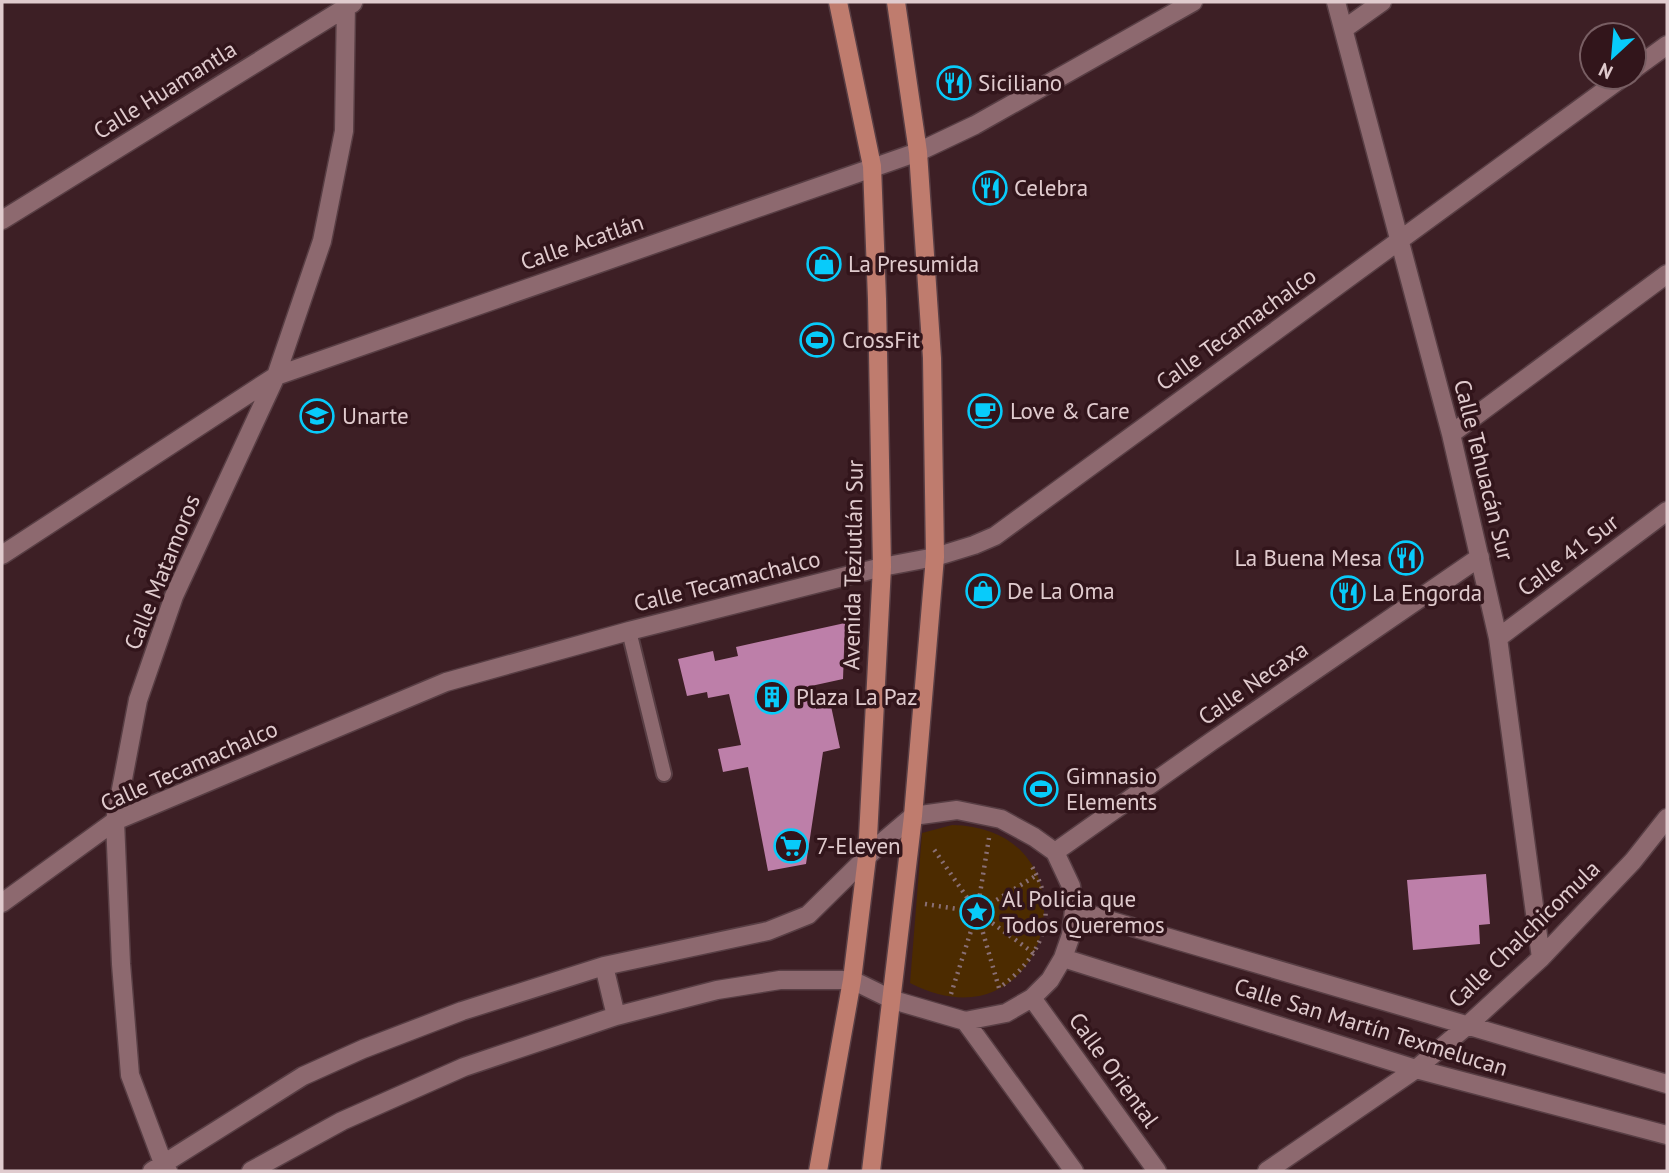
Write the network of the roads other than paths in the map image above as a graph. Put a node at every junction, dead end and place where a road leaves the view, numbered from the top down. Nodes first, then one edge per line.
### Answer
1 (838, 2) edge
2 (896, 2) edge
3 (1194, 2) edge
4 (1336, 2) edge
5 (1382, 2) edge
6 (349, 3) edge
7 (1344, 29) junction
8 (1667, 45) edge
9 (1648, 59) edge
10 (1604, 91) edge
11 (918, 152) junction
12 (872, 166) junction
13 (2, 220) edge
14 (1398, 239) junction
15 (1667, 274) edge
16 (276, 376) junction
17 (1451, 434) junction
18 (1667, 511) edge
19 (2, 555) edge
20 (935, 557) junction
21 (1480, 557) junction
22 (882, 567) junction
23 (629, 631) junction
24 (1499, 638) junction
25 (664, 774) dead end
26 (913, 816) junction
27 (1667, 818) edge
28 (115, 821) junction
29 (1055, 852) junction
30 (867, 857) junction
31 (2, 903) edge
32 (1074, 910) junction
33 (1063, 958) junction
34 (1541, 958) junction
35 (604, 965) junction
36 (852, 980) junction
37 (1032, 998) junction
38 (893, 1000) junction
39 (616, 1016) junction
40 (965, 1021) junction
41 (1468, 1025) junction
42 (1416, 1069) junction
43 (1667, 1084) edge
44 (1667, 1135) edge
45 (161, 1169) edge
46 (251, 1171) edge
47 (817, 1171) edge
48 (872, 1171) edge
49 (1073, 1171) edge
50 (1157, 1171) edge
51 (1267, 1171) edge

1 - 12 main road, Avenida Teziutlán Sur
2 - 11 main road
3 - 11 street, Calle Acatlán
4 - 7 street, Calle Tehuacán Sur
5 - 7 street
6 - 13 street, Calle Huamantla
6 - 16 street, Calle Matamoros
7 - 14 street, Calle Tehuacán Sur
8 - 9 street
10 - 14 street, Calle Tecamachalco
11 - 12 street, Calle Acatlán
11 - 20 main road
12 - 16 street, Calle Acatlán
12 - 22 main road, Avenida Teziutlán Sur
14 - 17 street, Calle Tehuacán Sur
14 - 20 street, Calle Tecamachalco
15 - 17 street
16 - 19 street, Calle Acatlán
16 - 28 street, Calle Matamoros
17 - 21 street, Calle Tehuacán Sur
18 - 24 street, Calle 41 Sur
20 - 22 street, Calle Tecamachalco
20 - 26 main road
21 - 24 street, Calle Tehuacán Sur
21 - 29 street, Calle Necaxa
22 - 23 street, Calle Tecamachalco
22 - 30 main road, Avenida Teziutlán Sur
23 - 25 lane
23 - 28 street, Calle Tecamachalco
24 - 34 street, Calle Tehuacán Sur
26 - 29 street
26 - 30 street
26 - 38 main road
27 - 34 street, Calle Chalchicomula
28 - 31 street, Calle Tecamachalco
28 - 45 street, Calle Matamoros
29 - 32 street
30 - 35 street
30 - 36 main road, Avenida Teziutlán Sur
32 - 33 street
32 - 41 street, Calle San Martín Texmelucan
33 - 37 street
33 - 42 street, Calle San Martín Texmelucan
34 - 41 street, Calle Chalchicomula
35 - 39 street
35 - 45 street
36 - 38 street
36 - 39 street
36 - 47 main road, Avenida Teziutlán Sur
37 - 40 street
37 - 50 street, Calle Oriental
38 - 40 street
38 - 48 main road
39 - 46 street
40 - 49 street
41 - 42 street, Calle Chalchicomula
41 - 43 street, Calle San Martín Texmelucan
42 - 44 street, Calle San Martín Texmelucan
42 - 51 street, Calle Chalchicomula

